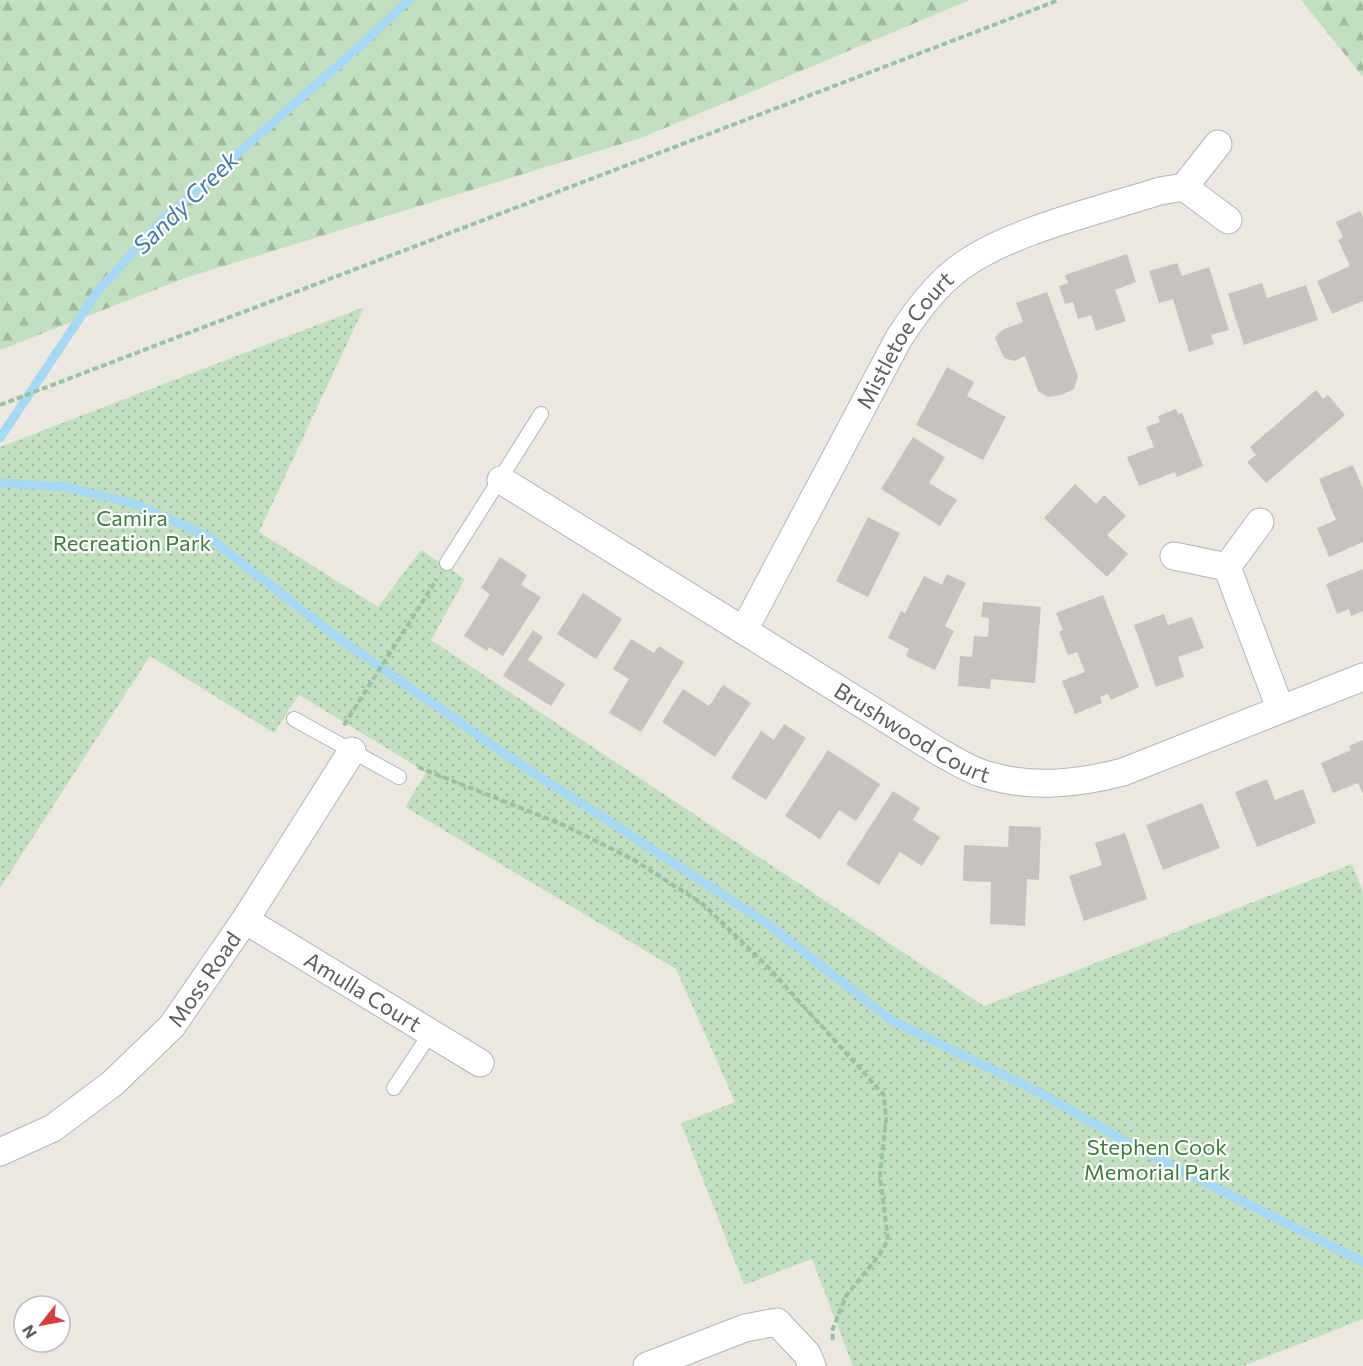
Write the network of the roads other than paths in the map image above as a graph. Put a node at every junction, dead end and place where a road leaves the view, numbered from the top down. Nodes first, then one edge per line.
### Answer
1 (1218, 144) dead end
2 (1184, 187) junction
3 (1228, 220) dead end
4 (541, 414) dead end
5 (501, 480) junction
6 (1260, 522) dead end
7 (1174, 556) dead end
8 (447, 563) road end
9 (1227, 567) junction
10 (744, 630) junction
11 (1363, 677) edge
12 (1280, 708) junction
13 (294, 718) dead end
14 (353, 741) junction
15 (399, 777) dead end
16 (245, 920) junction
17 (430, 1034) junction
18 (480, 1064) dead end
19 (394, 1088) dead end
20 (0, 1152) edge
21 (810, 1360) edge
22 (647, 1366) edge

1 - 2 street
2 - 3 street
2 - 10 street, Mistletoe Court
4 - 5 lane
5 - 8 lane
5 - 10 street, Brushwood Court
6 - 9 street
7 - 9 street
9 - 12 street
10 - 12 street, Brushwood Court
11 - 12 street, Brushwood Court
13 - 14 lane
14 - 15 lane
14 - 16 street, Moss Road
16 - 17 street, Amulla Court
16 - 20 street, Moss Road
17 - 18 street, Amulla Court
17 - 19 lane
21 - 22 street

